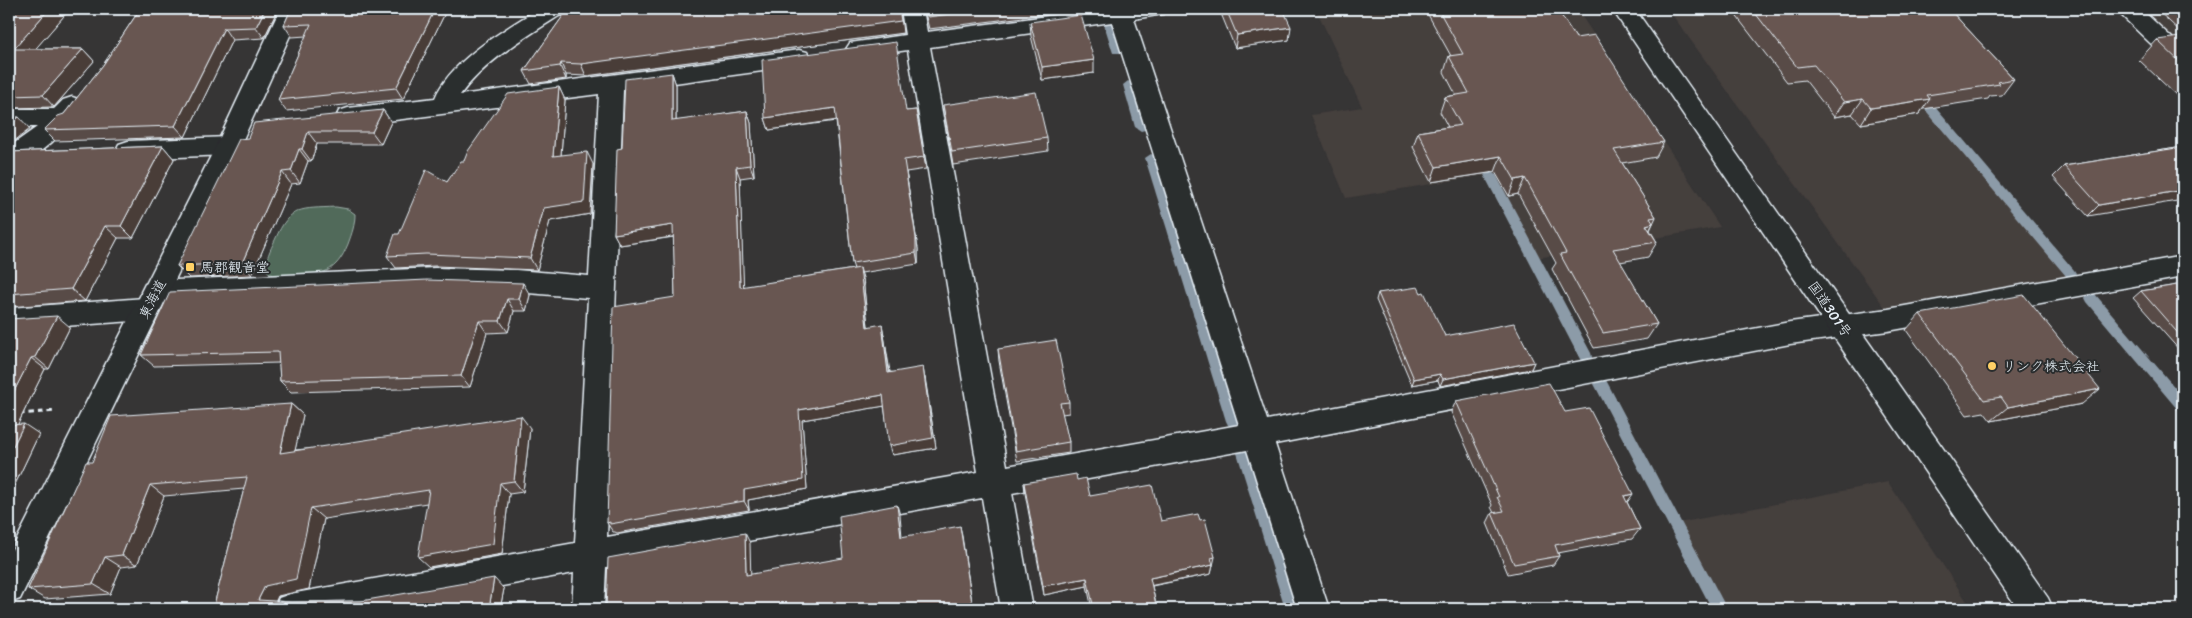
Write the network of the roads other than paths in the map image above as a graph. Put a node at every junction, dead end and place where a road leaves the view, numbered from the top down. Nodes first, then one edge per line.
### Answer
1 (291, 9) edge
2 (554, 9) edge
3 (912, 9) edge
4 (1155, 9) edge
5 (1623, 9) edge
6 (2128, 9) edge
7 (1120, 11) edge
8 (918, 41) junction
9 (2183, 61) edge
10 (610, 83) junction
11 (88, 87) edge
12 (444, 106) junction
13 (9, 118) edge
14 (64, 118) junction
15 (327, 119) edge
16 (242, 133) junction
17 (103, 151) edge
18 (56, 152) edge
19 (14, 156) edge
20 (2183, 267) edge
21 (602, 285) junction
22 (151, 300) junction
23 (9, 319) edge
24 (1842, 327) junction
25 (1257, 435) junction
26 (994, 482) junction
27 (591, 555) junction
28 (9, 588) edge
29 (290, 609) edge
30 (588, 609) edge
31 (1017, 609) edge
32 (1313, 609) edge
33 (2037, 609) edge

1 - 16 main road, 東海道
2 - 12 main road
3 - 8 main road
4 - 7 main road
5 - 24 main road, 国道301号
6 - 9 main road
7 - 8 main road
7 - 25 main road
8 - 10 main road
8 - 26 main road
10 - 12 main road
10 - 21 main road
11 - 14 main road
12 - 15 main road
13 - 14 main road
14 - 19 main road
16 - 17 main road
16 - 22 main road, 東海道
18 - 19 main road
20 - 24 main road
21 - 22 main road
21 - 27 main road
22 - 23 main road
22 - 28 main road, 東海道
24 - 25 main road
24 - 33 main road, 国道301号
25 - 26 main road
25 - 32 main road
26 - 27 main road
26 - 31 main road
27 - 29 main road
27 - 30 main road

